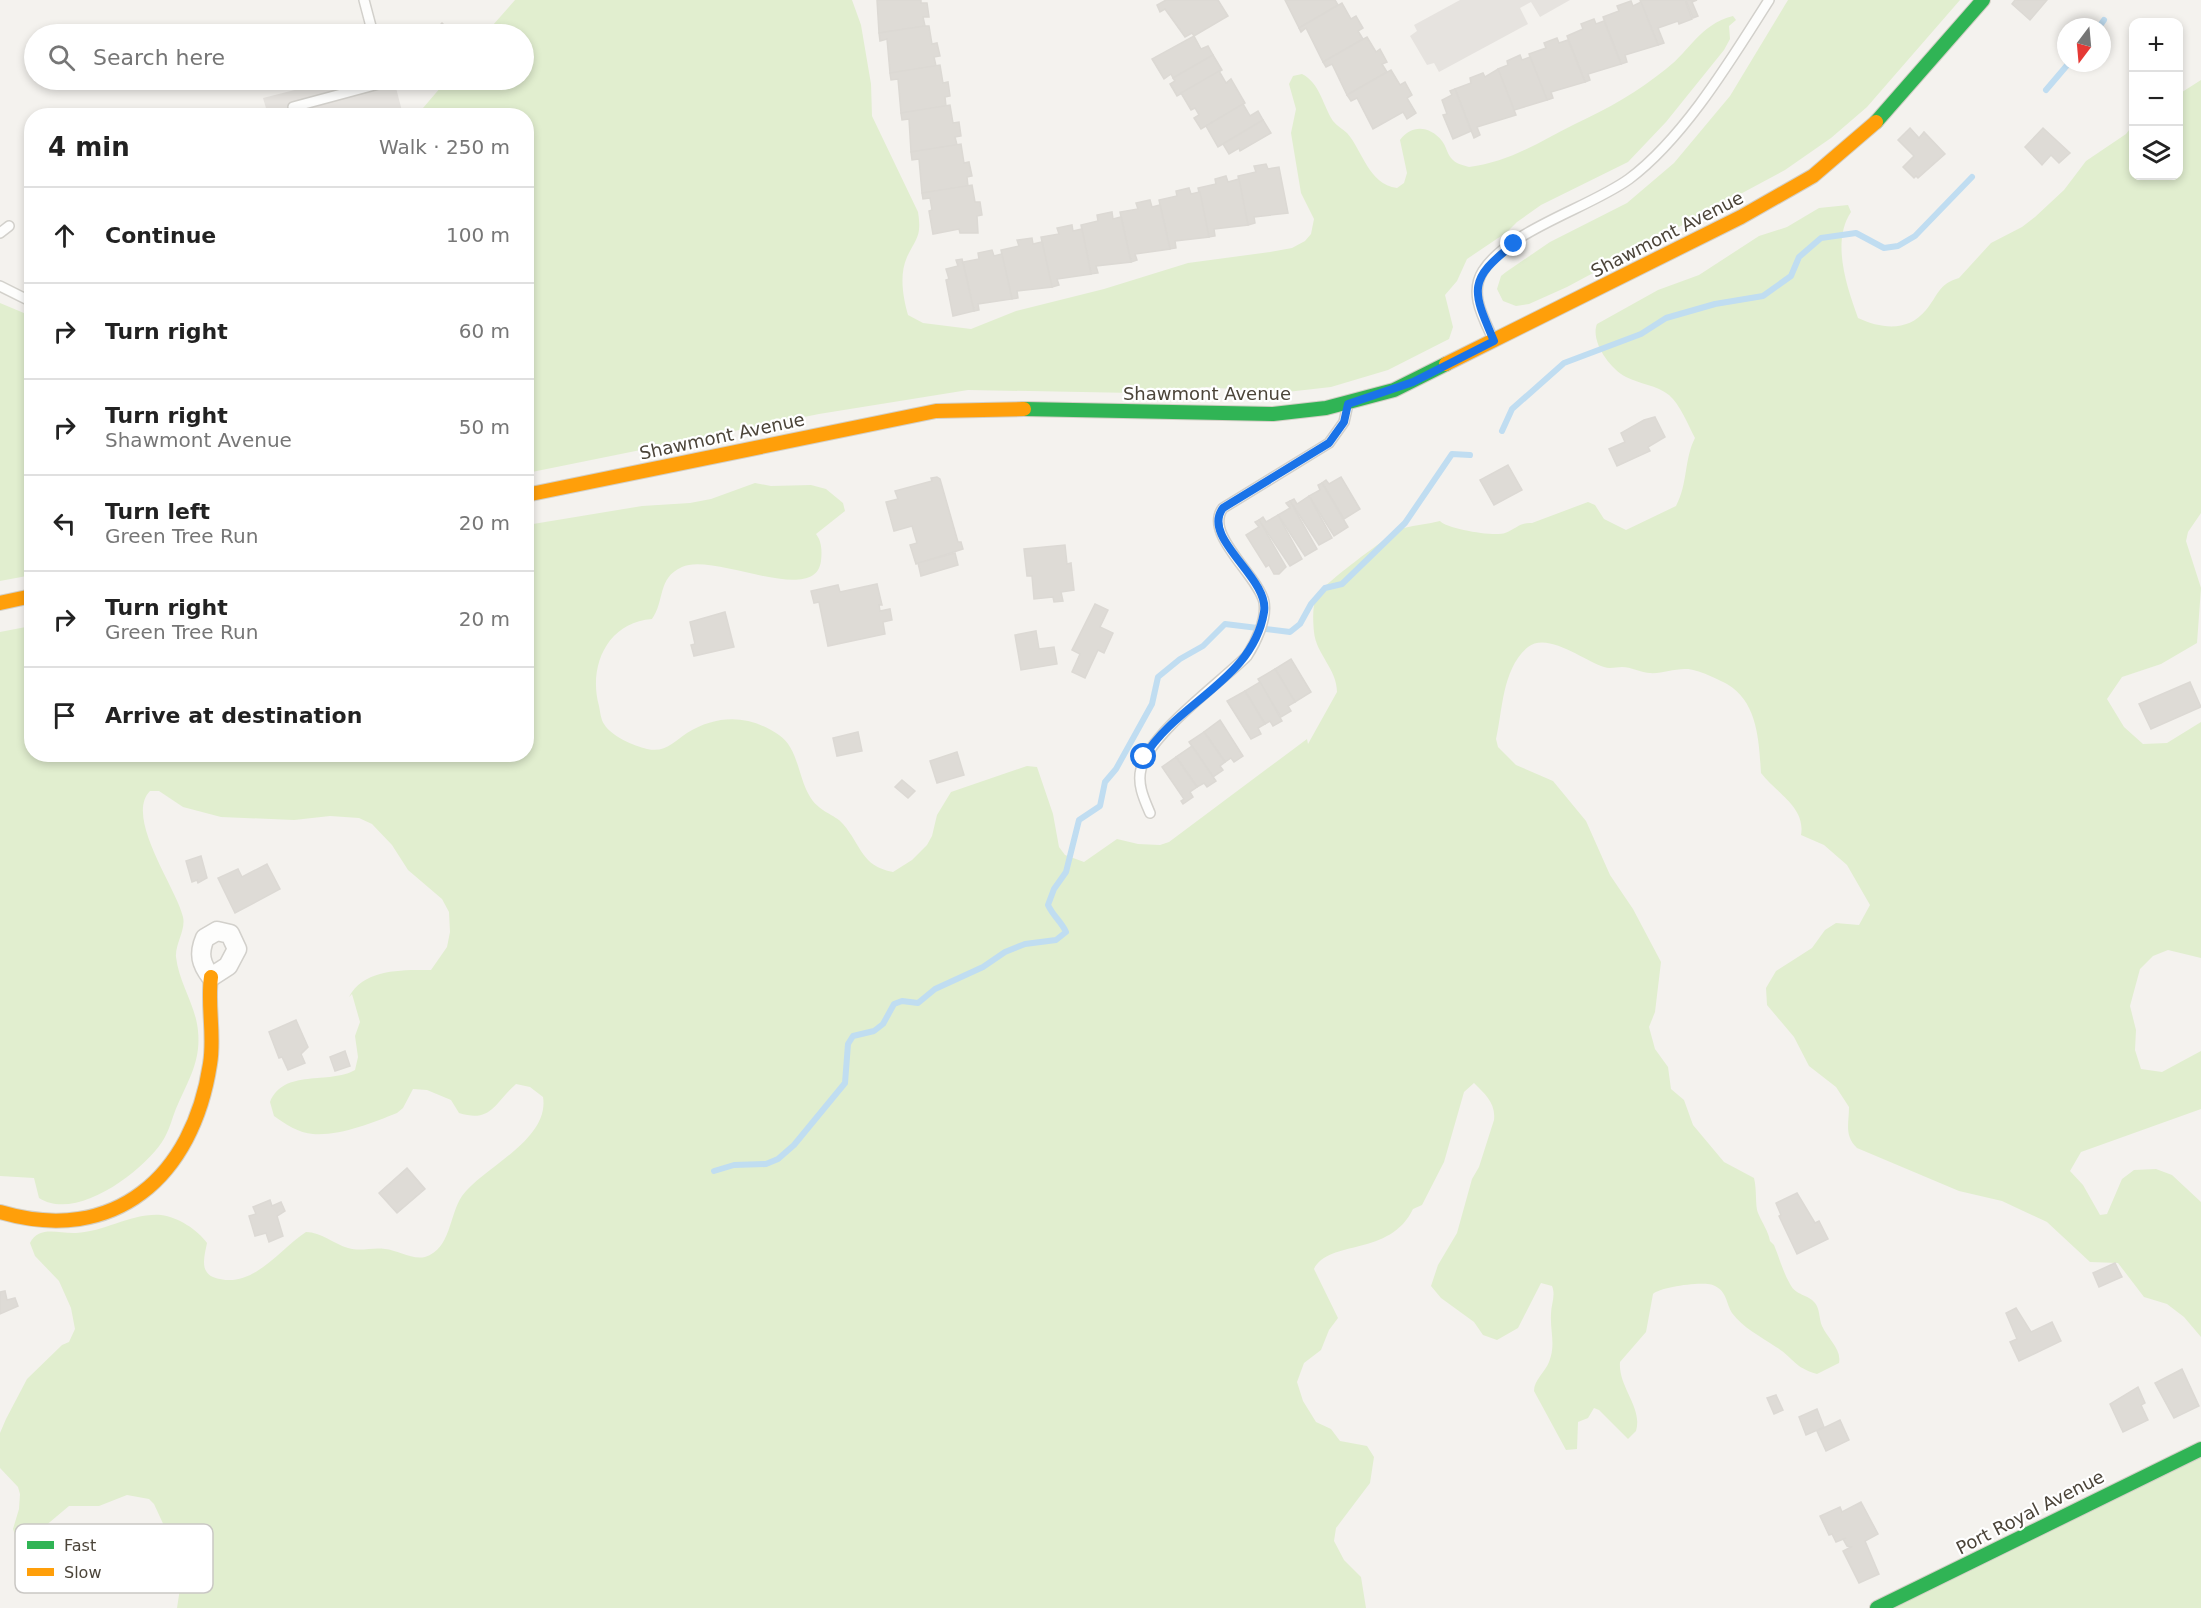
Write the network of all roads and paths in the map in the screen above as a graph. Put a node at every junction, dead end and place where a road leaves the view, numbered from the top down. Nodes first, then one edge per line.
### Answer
1 (364, 0) edge
2 (1769, 0) edge
3 (1983, 0) edge
4 (370, 24) edge
5 (356, 90) edge
6 (293, 107) dead end
7 (9, 226) dead end
8 (0, 233) edge
9 (0, 286) edge
10 (24, 298) edge
11 (1494, 341) junction
12 (1348, 404) junction
13 (534, 493) edge
14 (24, 598) edge
15 (0, 603) edge
16 (1150, 813) dead end
17 (211, 977) dead end
18 (0, 1212) edge
19 (2201, 1449) edge
20 (1877, 1608) edge

1 - 4 lane
2 - 11 lane
3 - 11 main road, Shawmont Avenue
5 - 6 lane
7 - 8 lane
9 - 10 lane
11 - 12 main road, Shawmont Avenue
12 - 13 main road, Shawmont Avenue
12 - 16 lane
14 - 15 main road
17 - 18 main road
19 - 20 main road, Port Royal Avenue

